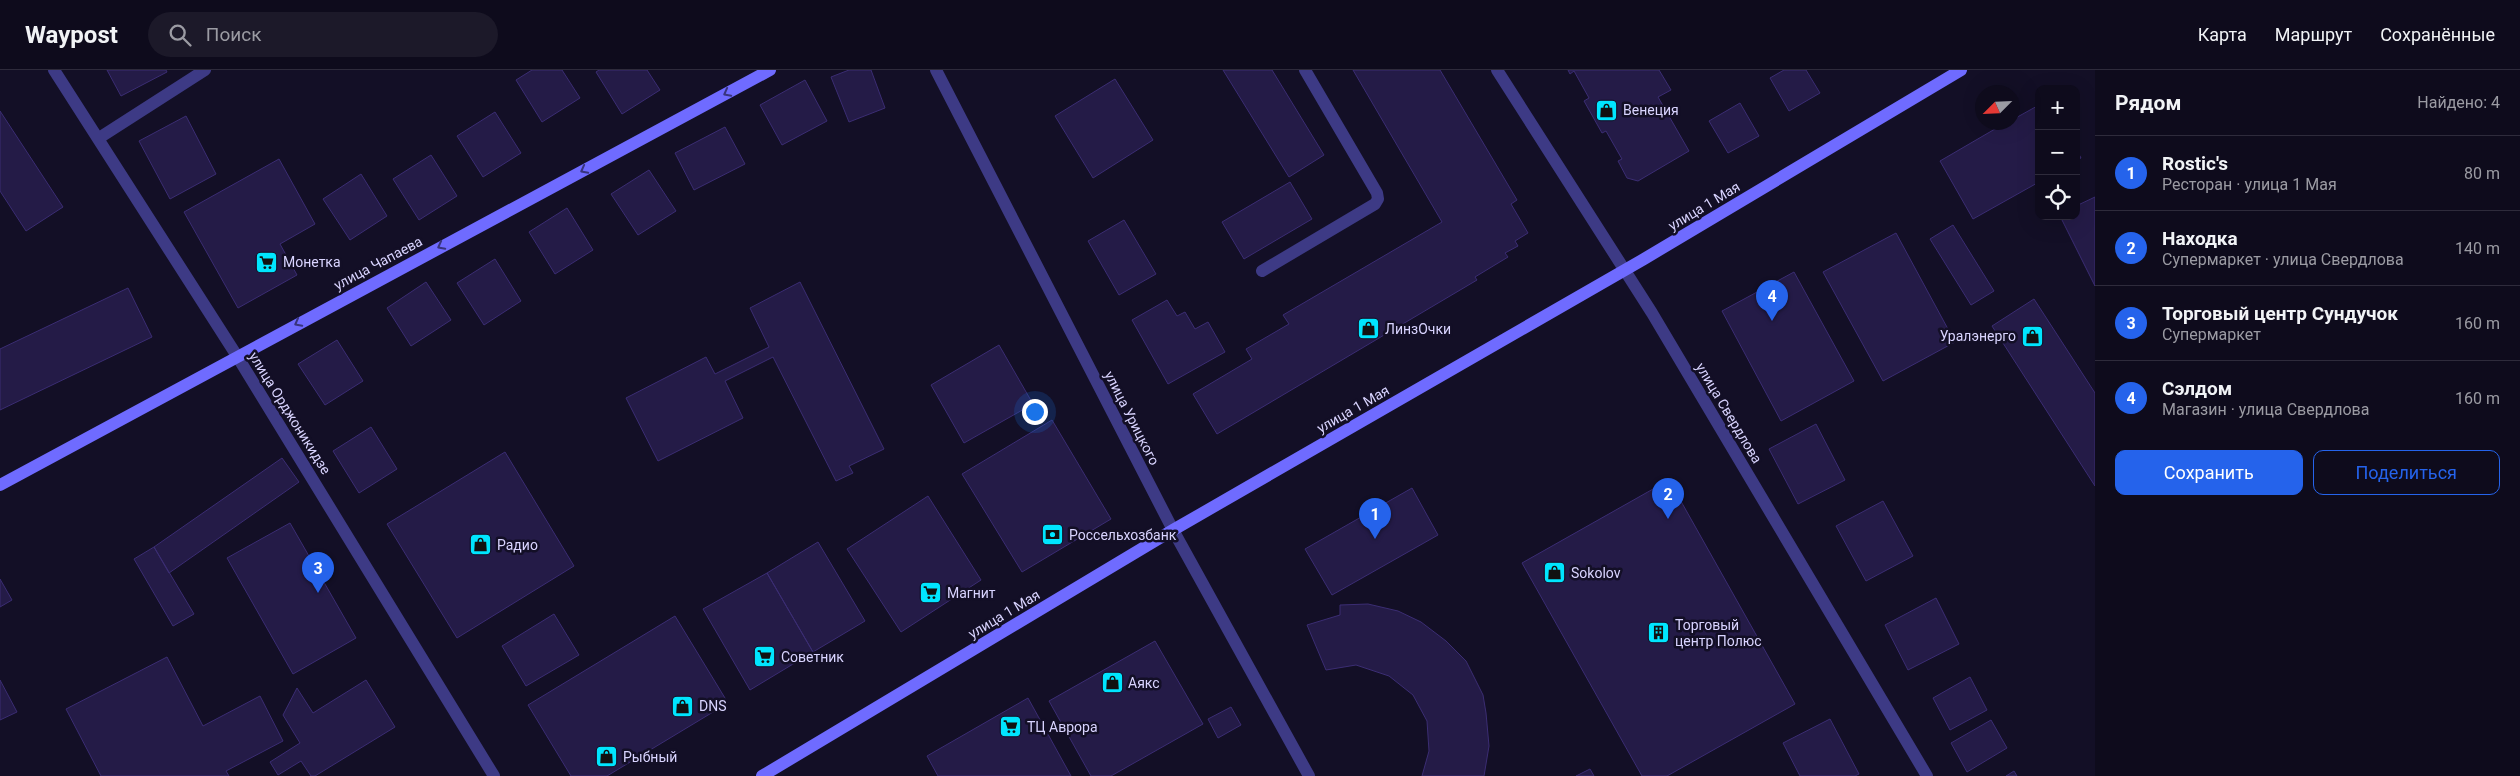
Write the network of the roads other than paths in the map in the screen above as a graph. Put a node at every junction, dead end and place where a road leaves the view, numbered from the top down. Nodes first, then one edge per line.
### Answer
1 (54, 70) edge
2 (205, 70) edge
3 (770, 70) edge
4 (936, 70) edge
5 (1305, 70) edge
6 (1497, 70) edge
7 (1961, 70) edge
8 (99, 138) junction
9 (1625, 270) junction
10 (1262, 271) dead end
11 (237, 356) junction
12 (0, 485) edge
13 (1173, 530) junction
14 (494, 776) edge
15 (762, 776) edge
16 (1310, 776) edge
17 (1927, 776) edge

1 - 8 street, улица Орджоникидзе
2 - 8 street
3 -> 11 main road, улица Чапаева
4 - 13 street, улица Урицкого
5 - 10 street
6 - 9 street, улица Свердлова
7 - 9 main road, улица 1 Мая
8 - 11 street, улица Орджоникидзе
9 - 13 main road, улица 1 Мая
9 - 17 street, улица Свердлова
11 - 12 main road, улица Чапаева
11 - 14 street, улица Орджоникидзе
13 - 15 main road, улица 1 Мая
13 - 16 street, улица Урицкого

